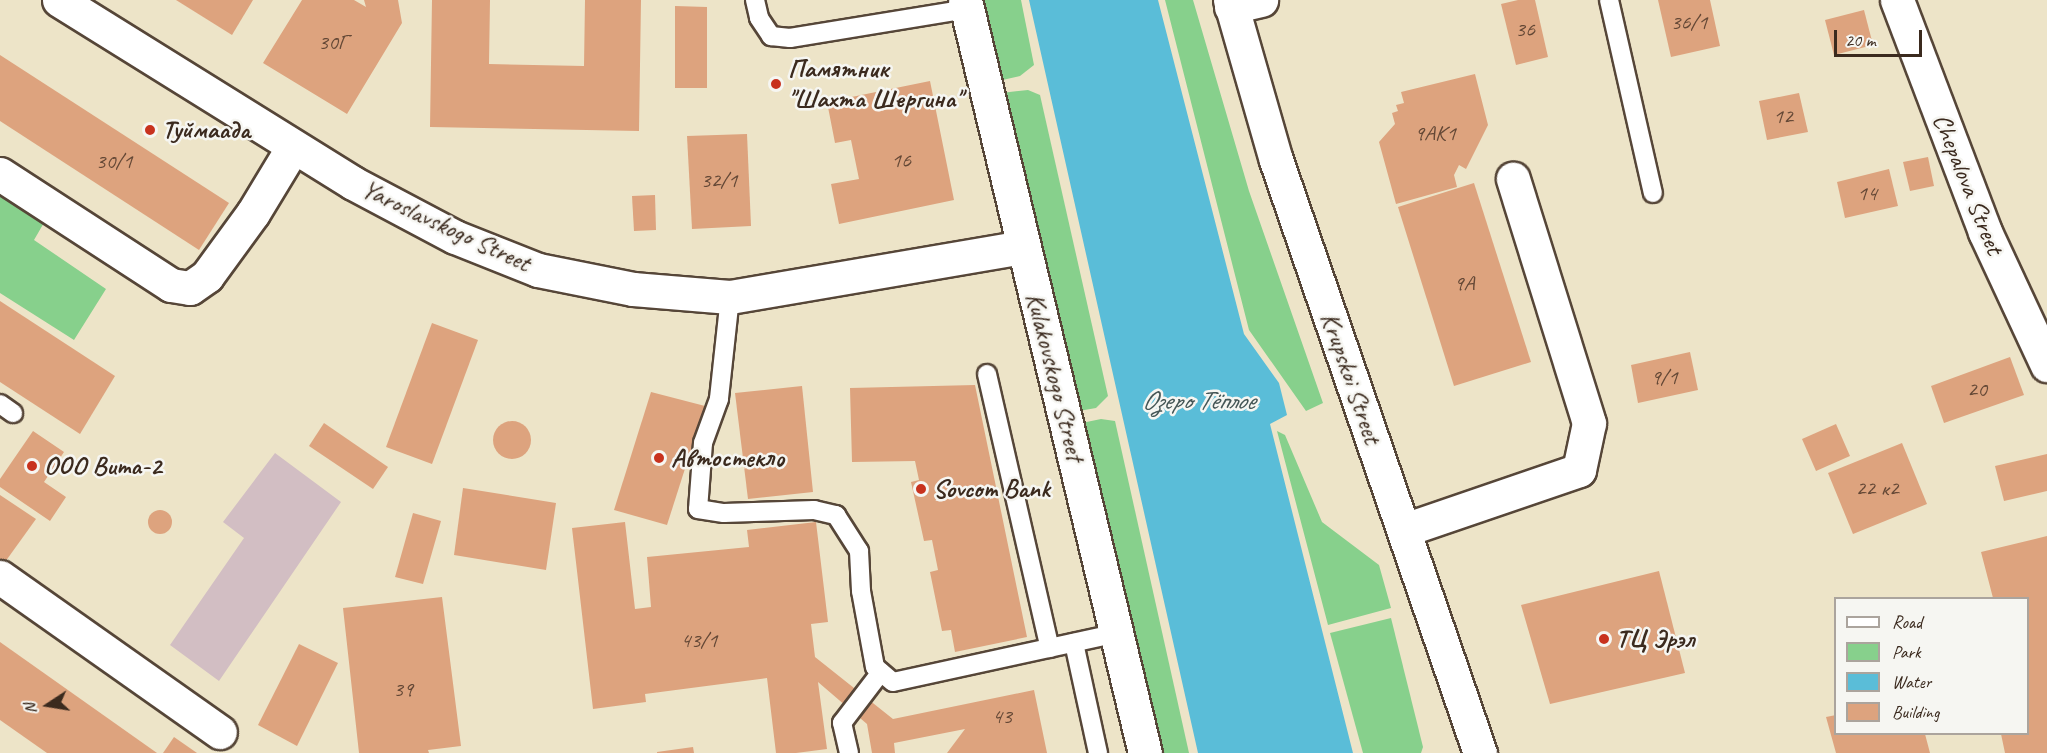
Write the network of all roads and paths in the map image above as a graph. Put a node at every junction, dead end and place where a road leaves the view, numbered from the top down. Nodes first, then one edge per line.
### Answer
1 (58, 0) edge
2 (755, 0) edge
3 (1609, 0) edge
4 (1897, 0) edge
5 (1241, 2) edge
6 (966, 5) edge
7 (293, 147) junction
8 (0, 174) edge
9 (1513, 179) dead end
10 (1653, 193) dead end
11 (1023, 247) junction
12 (730, 297) junction
13 (2047, 365) edge
14 (987, 374) dead end
15 (1404, 530) junction
16 (0, 577) edge
17 (1117, 633) junction
18 (1074, 643) junction
19 (1050, 648) junction
20 (881, 672) junction
21 (220, 732) dead end
22 (849, 753) edge
23 (1098, 753) edge
24 (1145, 753) edge
25 (1480, 753) edge

1 - 7 street, Yaroslavskogo Street
2 - 6 lane
3 - 10 lane
4 - 13 street, Chepalova Street
5 - 15 street, Krupskoi Street
6 - 11 street, Kulakovskogo Street
7 - 8 street
7 - 12 street, Yaroslavskogo Street
9 - 15 street
11 - 12 street, Yaroslavskogo Street
11 - 17 street, Kulakovskogo Street
12 - 20 lane
14 - 19 lane
15 - 25 street, Krupskoi Street
16 - 21 street
17 - 18 lane
17 - 24 street, Kulakovskogo Street
18 - 19 lane
18 - 23 lane
19 - 20 lane
20 - 22 lane

